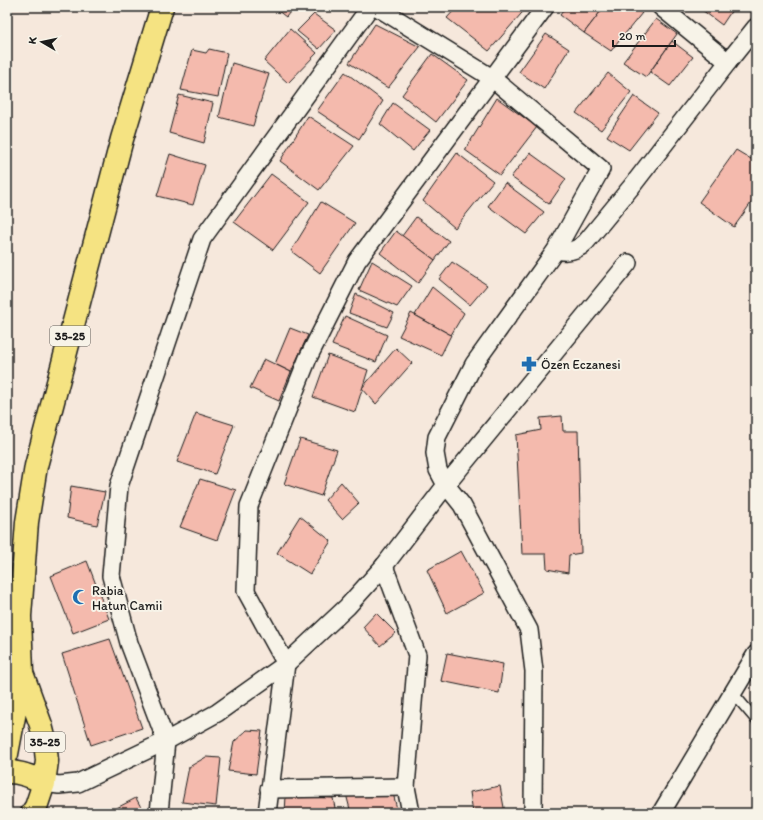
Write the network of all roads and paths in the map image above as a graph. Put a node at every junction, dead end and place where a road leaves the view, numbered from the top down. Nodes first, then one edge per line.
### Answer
1 (162, 7) edge
2 (370, 7) edge
3 (377, 7) edge
4 (545, 7) edge
5 (668, 9) edge
6 (756, 27) edge
7 (728, 62) junction
8 (492, 78) junction
9 (556, 250) junction
10 (628, 263) dead end
11 (446, 485) junction
12 (384, 566) junction
13 (756, 654) edge
14 (286, 664) junction
15 (22, 673) junction
16 (733, 693) junction
17 (756, 720) edge
18 (10, 721) edge
19 (166, 741) junction
20 (7, 754) edge
21 (7, 772) edge
22 (44, 783) junction
23 (406, 787) junction
24 (270, 789) junction
25 (32, 813) edge
26 (159, 813) edge
27 (266, 813) edge
28 (411, 813) edge
29 (533, 813) edge
30 (661, 813) edge

1 - 15 main road, 35-25
2 - 19 street
3 - 8 street
4 - 8 street
5 - 7 street
6 - 7 street
7 - 9 street
8 - 9 street
8 - 14 street
9 - 11 street
10 - 11 street
11 - 12 street
11 - 29 street
12 - 14 street
12 - 23 street
13 - 16 street
14 - 19 street
14 - 24 street
15 - 18 main road, 35-25
15 - 22 main road, 35-25
16 - 17 lane
16 - 30 street
18 - 20 main road, 35-25
19 - 22 street
19 - 26 street
21 - 22 main road
22 - 25 main road, 35-25
23 - 24 street
23 - 28 street
24 - 27 street

